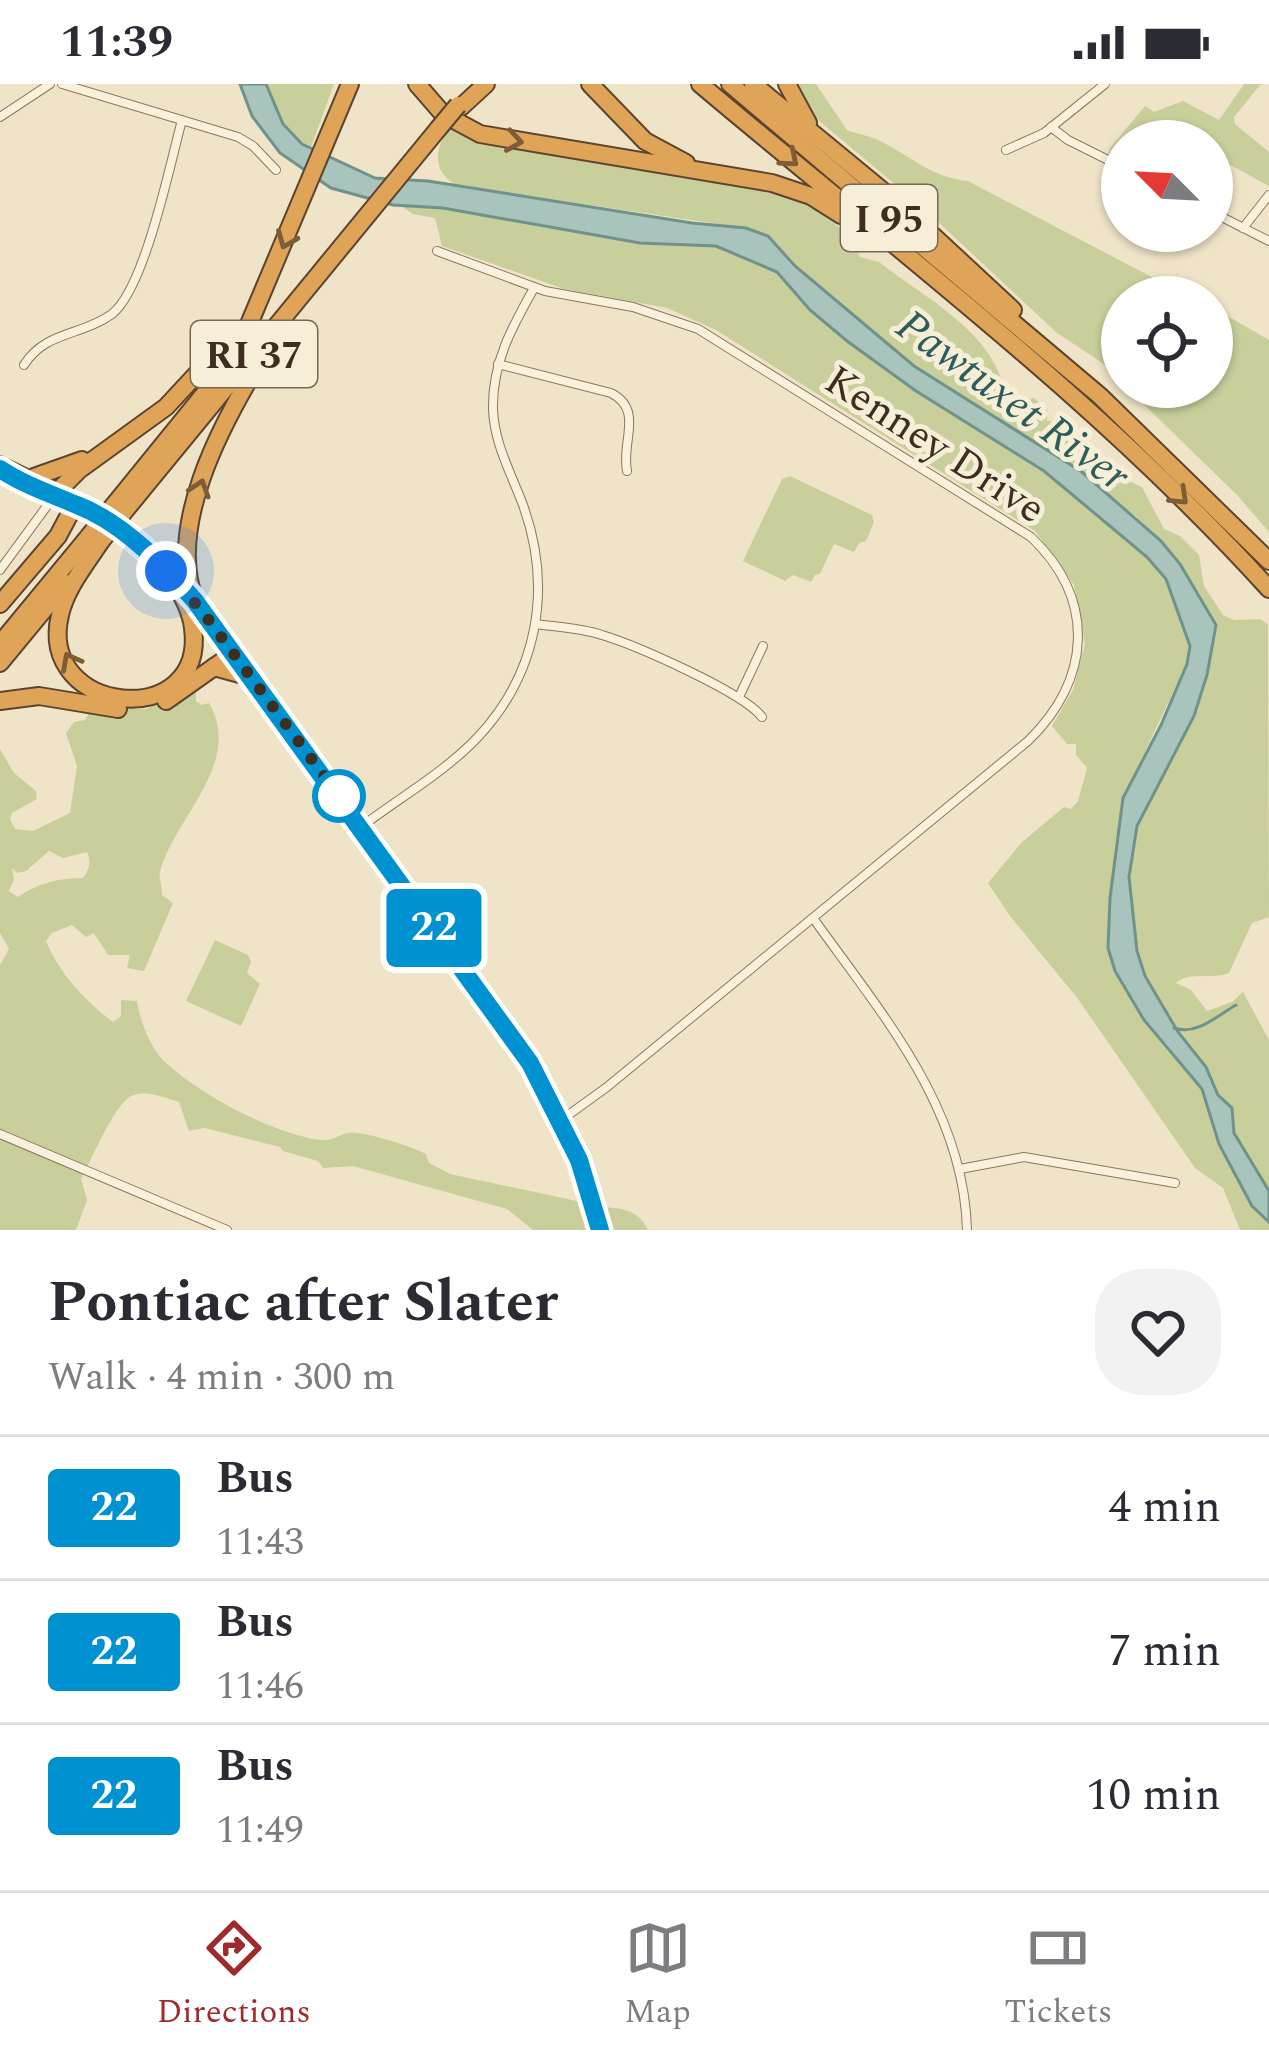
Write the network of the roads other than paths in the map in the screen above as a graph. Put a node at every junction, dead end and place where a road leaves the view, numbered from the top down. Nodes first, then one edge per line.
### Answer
1 (36, 84) edge
2 (50, 84) edge
3 (62, 84) edge
4 (341, 84) edge
5 (350, 84) edge
6 (417, 84) edge
7 (475, 84) edge
8 (486, 84) edge
9 (590, 84) edge
10 (700, 84) edge
11 (730, 84) edge
12 (753, 84) edge
13 (787, 84) edge
14 (1105, 84) edge
15 (30, 94) junction
16 (460, 106) junction
17 (0, 117) edge
18 (182, 120) junction
19 (1052, 127) junction
20 (327, 139) junction
21 (1006, 150) dead end
22 (1101, 156) edge
23 (843, 157) junction
24 (276, 170) dead end
25 (745, 178) junction
26 (1269, 196) edge
27 (1233, 223) edge
28 (1243, 228) junction
29 (1269, 241) edge
30 (437, 251) dead end
31 (331, 261) junction
32 (926, 273) junction
33 (267, 286) junction
34 (534, 288) junction
35 (1048, 352) junction
36 (498, 364) junction
37 (24, 365) dead end
38 (121, 441) junction
39 (0, 465) edge
40 (627, 471) dead end
41 (34, 477) junction
42 (57, 493) junction
43 (75, 504) junction
44 (119, 509) junction
45 (94, 538) junction
46 (1269, 561) edge
47 (0, 571) edge
48 (172, 576) junction
49 (1269, 589) edge
50 (195, 601) junction
51 (0, 604) edge
52 (536, 624) junction
53 (0, 644) edge
54 (763, 646) dead end
55 (234, 653) junction
56 (0, 663) edge
57 (214, 668) junction
58 (251, 677) junction
59 (739, 697) junction
60 (0, 700) edge
61 (762, 717) dead end
62 (361, 827) junction
63 (814, 918) junction
64 (560, 1121) junction
65 (0, 1134) edge
66 (960, 1169) junction
67 (1174, 1183) dead end
68 (227, 1230) edge
69 (599, 1230) edge
70 (967, 1230) edge

1 - 15 street
2 - 15 street
3 - 18 street
4 - 20 highway
5 - 20 highway, RI 37
6 -> 25 highway
7 - 16 highway, RI 37
8 - 16 highway
9 - 25 highway
10 -> 32 highway, I 95
11 - 35 highway, I 95
12 - 23 highway
13 - 23 highway
14 - 19 street
15 - 17 street
16 - 31 highway, RI 37, bridge
18 - 24 street
18 - 37 street
19 - 21 street
19 - 22 street
20 -> 33 highway, RI 37
23 - 35 highway
25 - 32 highway
26 - 28 street
27 - 28 street
28 - 29 street
30 - 34 street, Kenney Drive
31 - 44 highway, RI 37
50 -> 31 highway
32 -> 49 highway, I 95
33 - 38 highway
33 - 44 highway, RI 37
34 - 36 street
34 - 63 street, Kenney Drive
35 - 46 highway, I 95
36 - 40 street
36 - 52 street
38 - 41 highway
38 - 42 highway
39 - 41 main road
39 - 42 main road
41 - 42 main road
42 - 43 main road
42 - 47 street
43 - 48 main road
43 - 51 highway
44 - 45 highway, RI 37, bridge
48 -> 45 highway
45 - 53 highway, RI 37
45 - 56 highway, RI 37
48 - 50 main road
50 - 55 main road
52 - 59 street
52 - 62 street
54 - 59 street
55 - 57 highway
55 - 58 main road
57 - 58 highway
57 - 60 highway
58 - 62 main road
59 - 61 street
62 - 64 main road
63 - 64 street, Kenney Drive
63 - 66 street
64 - 69 main road
65 - 68 street
66 - 67 street
66 - 70 street

